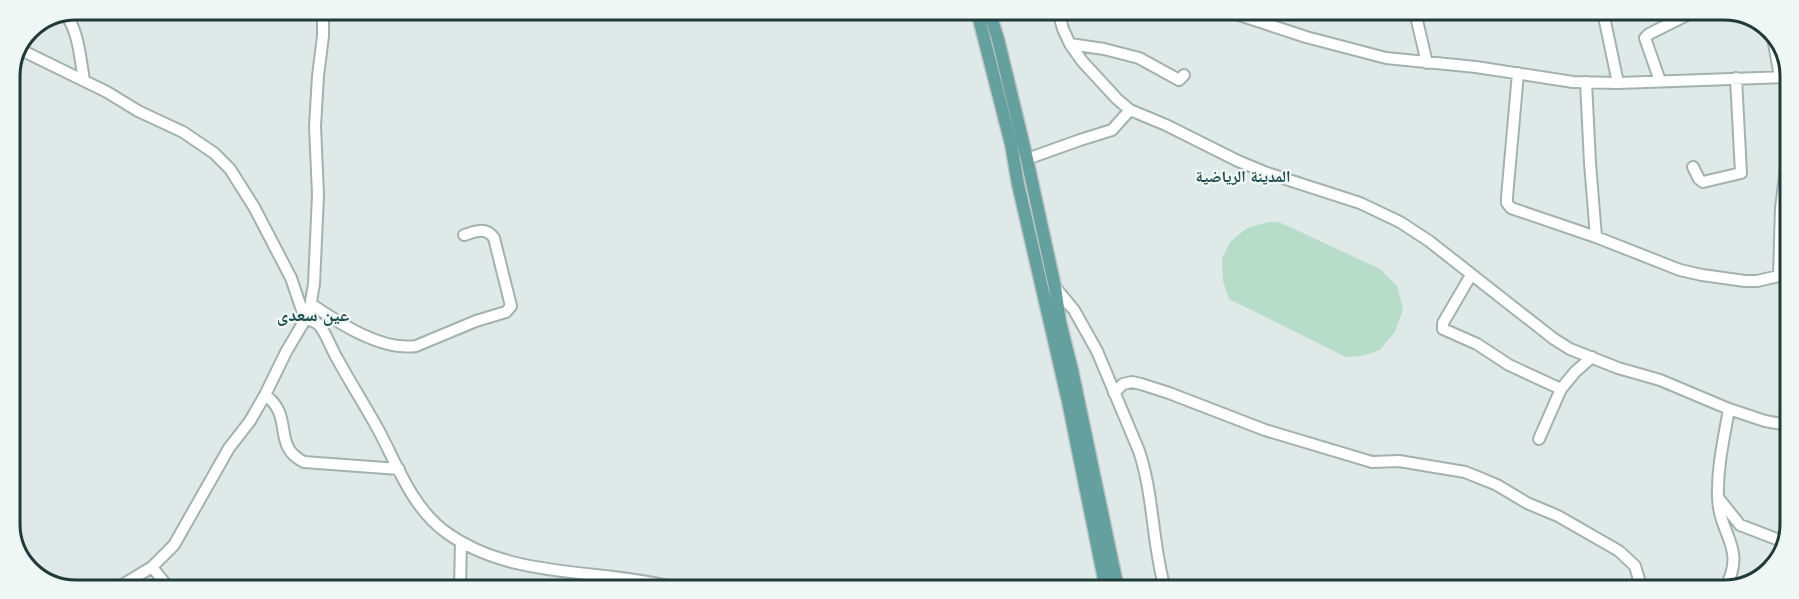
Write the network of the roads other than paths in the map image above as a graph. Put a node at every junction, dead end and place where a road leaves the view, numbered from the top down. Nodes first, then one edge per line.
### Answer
1 (323, 20) edge
2 (979, 20) edge
3 (992, 20) edge
4 (1060, 20) edge
5 (1253, 20) edge
6 (1417, 20) edge
7 (1605, 20) edge
8 (1677, 20) edge
9 (69, 21) edge
10 (1070, 44) junction
11 (25, 52) edge
12 (1427, 63) junction
13 (1518, 73) junction
14 (1184, 75) dead end
15 (1779, 77) edge
16 (1736, 78) junction
17 (84, 80) junction
18 (1660, 81) junction
19 (1586, 82) junction
20 (1618, 83) junction
21 (1130, 110) junction
22 (1028, 159) junction
23 (1694, 167) dead end
24 (464, 236) dead end
25 (1596, 237) junction
26 (1471, 275) junction
27 (1779, 276) edge
28 (1055, 287) junction
29 (311, 304) junction
30 (305, 319) junction
31 (1592, 357) junction
32 (1561, 389) junction
33 (1114, 393) junction
34 (265, 395) junction
35 (1729, 409) junction
36 (1780, 424) edge
37 (1539, 439) dead end
38 (399, 470) junction
39 (1718, 498) junction
40 (1777, 539) edge
41 (461, 542) junction
42 (152, 567) junction
43 (1729, 579) edge
44 (131, 580) edge
45 (162, 580) edge
46 (460, 580) edge
47 (639, 580) edge
48 (1104, 580) edge
49 (1116, 580) edge
50 (1162, 580) edge
51 (1639, 580) edge

1 - 29 street
2 - 48 main road
3 - 22 main road
4 - 10 street
5 - 12 street
6 - 12 street
7 - 20 street
8 - 18 street
9 - 17 street
10 - 14 street
10 - 21 street
11 - 17 street
12 - 13 street
13 - 19 street
13 - 25 street
15 - 16 street
16 - 18 street
16 - 23 street
17 - 30 street
18 - 20 street
19 - 20 street
19 - 25 street
21 - 22 street
21 - 26 street
22 - 28 main road
24 - 29 street
25 - 27 street
26 - 31 street
26 - 32 street
28 - 33 street
28 - 49 main road
29 - 30 street
30 - 34 street
30 - 38 street
31 - 32 street
31 - 35 street
32 - 37 street
33 - 50 street
33 - 51 street
34 - 38 street
34 - 42 street
35 - 36 street
35 - 39 street
38 - 41 street
39 - 40 street
39 - 43 street
41 - 46 street
41 - 47 street
42 - 44 street
42 - 45 street

